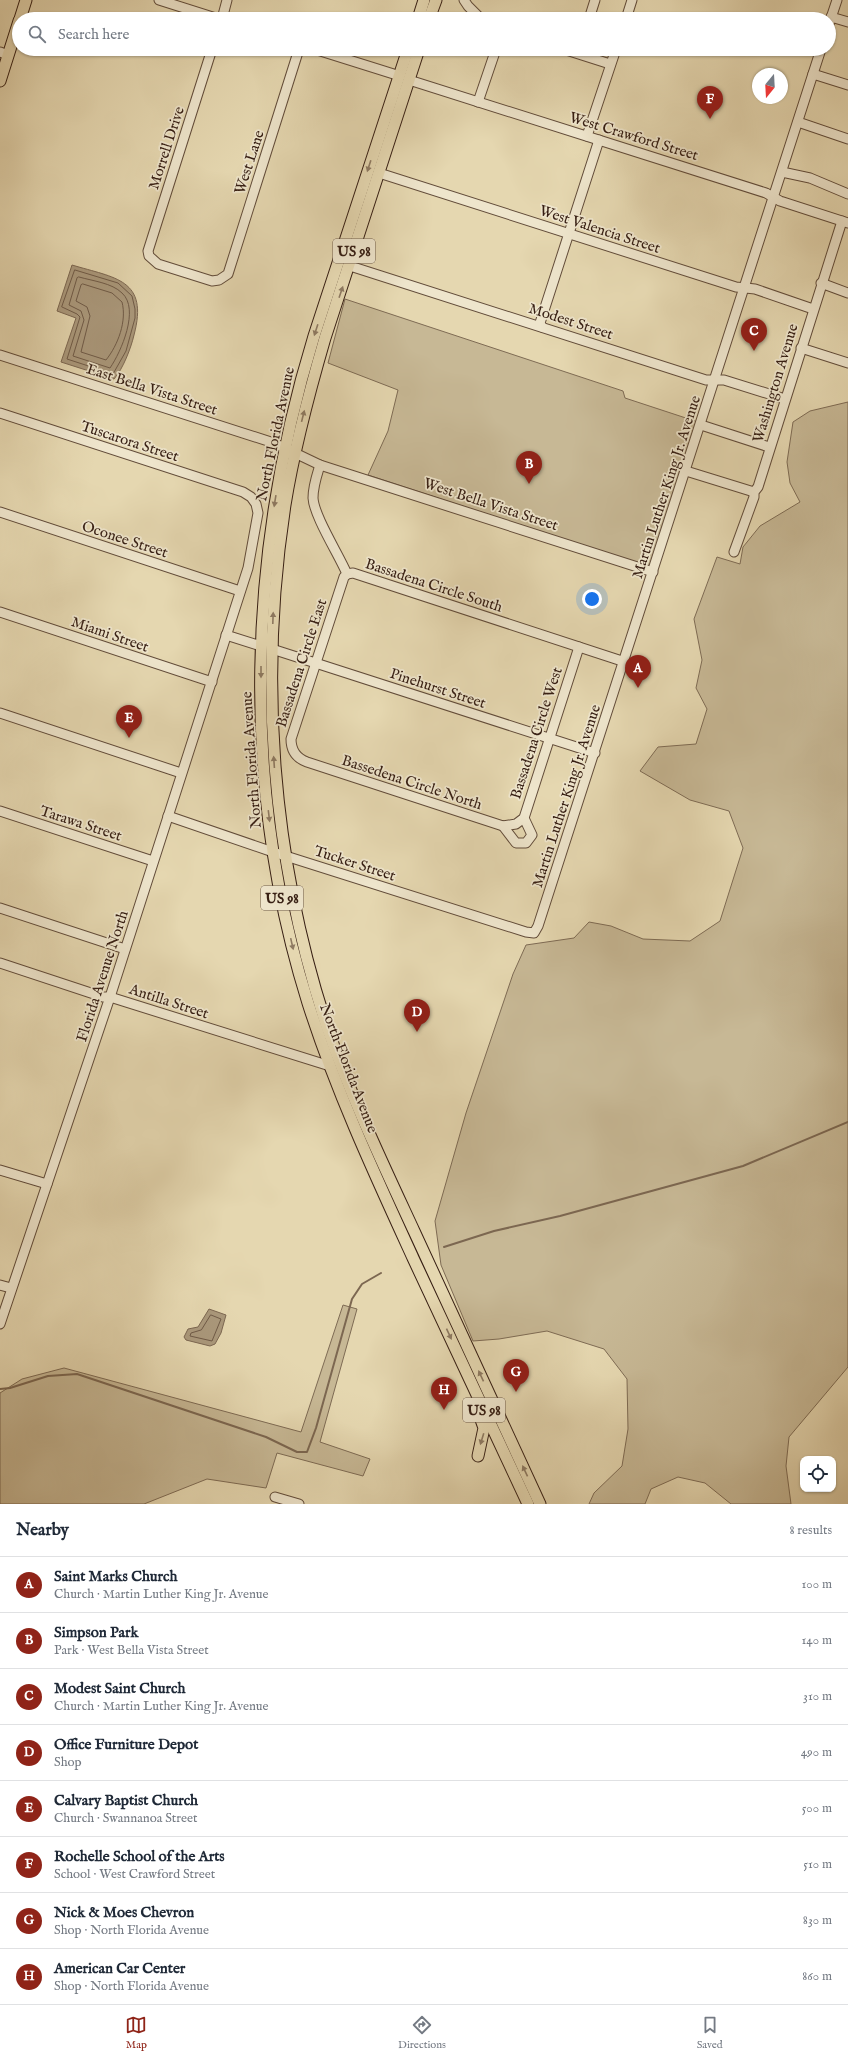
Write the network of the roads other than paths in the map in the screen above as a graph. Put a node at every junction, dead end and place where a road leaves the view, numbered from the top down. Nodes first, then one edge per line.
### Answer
1 (26, 0) edge
2 (159, 0) edge
3 (227, 0) edge
4 (436, 0) edge
5 (464, 0) edge
6 (595, 0) edge
7 (632, 0) edge
8 (837, 0) edge
9 (22, 12) edge
10 (198, 12) edge
11 (223, 12) edge
12 (432, 12) edge
13 (474, 12) edge
14 (591, 12) edge
15 (628, 12) edge
16 (833, 12) edge
17 (836, 21) edge
18 (848, 22) edge
19 (12, 35) edge
20 (4, 53) edge
21 (210, 56) edge
22 (298, 56) edge
23 (336, 56) edge
24 (407, 56) edge
25 (412, 56) edge
26 (415, 56) edge
27 (494, 56) edge
28 (590, 56) edge
29 (613, 56) edge
30 (819, 56) edge
31 (610, 64) junction
32 (813, 74) junction
33 (404, 78) junction
34 (0, 81) edge
35 (848, 85) edge
36 (478, 102) junction
37 (798, 122) junction
38 (587, 136) junction
39 (848, 139) edge
40 (599, 140) junction
41 (782, 172) junction
42 (379, 173) junction
43 (848, 194) edge
44 (360, 196) junction
45 (774, 197) junction
46 (845, 222) edge
47 (569, 233) junction
48 (350, 266) junction
49 (221, 279) joint
50 (821, 283) junction
51 (745, 288) junction
52 (848, 293) edge
53 (813, 309) junction
54 (542, 327) junction
55 (801, 348) junction
56 (0, 355) edge
57 (848, 363) edge
58 (716, 379) junction
59 (785, 399) junction
60 (0, 413) edge
61 (701, 425) junction
62 (769, 447) junction
63 (284, 449) junction
64 (295, 454) junction
65 (320, 464) junction
66 (686, 471) junction
67 (754, 492) junction
68 (0, 512) edge
69 (734, 552) dead end
70 (653, 572) junction
71 (347, 574) junction
72 (240, 591) junction
73 (0, 612) edge
74 (226, 635) junction
75 (261, 646) junction
76 (579, 647) junction
77 (272, 649) junction
78 (625, 662) junction
79 (316, 663) junction
80 (212, 682) junction
81 (0, 713) edge
82 (550, 739) junction
83 (595, 753) junction
84 (300, 759) joint
85 (182, 773) junction
86 (0, 811) edge
87 (168, 816) junction
88 (524, 818) junction
89 (516, 824) joint
90 (503, 826) junction
91 (273, 852) junction
92 (286, 856) junction
93 (153, 861) junction
94 (0, 908) edge
95 (534, 933) joint
96 (125, 949) junction
97 (0, 963) edge
98 (110, 997) junction
99 (315, 1022) junction
100 (330, 1066) junction
101 (360, 1113) junction
102 (360, 1141) junction
103 (0, 1170) edge
104 (47, 1184) junction
105 (407, 1217) junction
106 (401, 1233) junction
107 (0, 1285) edge
108 (11, 1288) junction
109 (452, 1315) junction
110 (0, 1324) edge
111 (468, 1376) junction
112 (478, 1456) dead end
113 (275, 1497) dead end
114 (299, 1504) edge
115 (528, 1504) edge
116 (540, 1504) edge

1 - 9 main road
2 - 10 street
3 - 11 street
4 - 12 main road
5 - 13 street
6 - 14 street
7 - 15 street
8 - 16 street
17 - 18 street
19 - 20 main road
20 - 34 main road
21 - 49 street, Morrell Drive
22 - 49 street, West Lane
23 - 33 street, West Crawford Street
24 - 33 main road, North Florida Avenue / US 98
25 - 33 main road
26 - 33 main road, North Florida Avenue / US 98
27 - 36 street
28 - 31 street
29 - 31 street
30 - 32 street, Martin Luther King Jr. Avenue
31 - 38 street
32 - 35 street
32 - 37 street, Martin Luther King Jr. Avenue
33 - 36 street, West Crawford Street
33 - 42 main road, North Florida Avenue / US 98
33 -> 44 main road, North Florida Avenue / US 98
36 - 38 street, West Crawford Street
37 - 39 street
37 - 41 street, Martin Luther King Jr. Avenue
38 - 40 street, West Crawford Street
40 - 45 street, West Crawford Street
40 - 47 street
41 - 43 street
41 - 45 street, Martin Luther King Jr. Avenue
42 - 47 street, West Valencia Street
42 - 48 main road, North Florida Avenue / US 98
44 - 48 main road
44 -> 63 main road, North Florida Avenue / US 98
45 - 46 street, West Crawford Street
45 - 51 street, Martin Luther King Jr. Avenue
46 - 50 street, Washington Avenue
47 - 51 street, West Valencia Street
47 - 54 street
48 - 54 street, Modest Street
64 -> 48 main road, North Florida Avenue / US 98
50 - 52 street
50 - 53 street, Washington Avenue
51 - 53 street, West Valencia Street
51 - 58 street, Martin Luther King Jr. Avenue
53 - 55 street, Washington Avenue
54 - 58 street, Modest Street
55 - 57 street
55 - 59 street, Washington Avenue
56 - 63 street, East Bella Vista Street
58 - 59 street, Modest Street
58 - 61 street, Martin Luther King Jr. Avenue
59 - 62 street, Washington Avenue
60 - 72 street, Tuscarora Street
61 - 62 street
61 - 66 street, Martin Luther King Jr. Avenue
62 - 67 street, Washington Avenue
63 - 64 street, East Bella Vista Street
63 -> 75 main road, North Florida Avenue / US 98
64 - 65 street, West Bella Vista Street
77 -> 64 main road, North Florida Avenue / US 98
65 - 70 street, West Bella Vista Street
65 - 71 street, Bassadena Circle South
66 - 67 street
66 - 70 street, Martin Luther King Jr. Avenue
67 - 69 street, Washington Avenue
68 - 72 street, Oconee Street
70 - 78 street, Martin Luther King Jr. Avenue
71 - 76 street, Bassadena Circle South
71 - 79 street, Bassadena Circle East
72 - 74 street
73 - 80 street, Miami Street
74 - 75 street
74 - 80 street, Florida Avenue North
75 -> 91 main road, North Florida Avenue / US 98
76 - 78 street, Bassadena Circle South
76 - 82 street, Bassadena Circle West
77 - 79 street, Pinehurst Street
92 -> 77 main road, North Florida Avenue / US 98
78 - 83 street, Martin Luther King Jr. Avenue
79 - 82 street, Pinehurst Street
79 - 84 street, Bassadena Circle East
80 - 85 street, Florida Avenue North
81 - 85 street
82 - 83 street, Pinehurst Street
82 - 88 street, Bassadena Circle West
83 - 95 street, Martin Luther King Jr. Avenue
84 - 90 street, Bassedena Circle North
85 - 87 street, Florida Avenue North
86 - 93 street, Tarawa Street
87 - 91 street, Tucker Street
87 - 93 street, Florida Avenue North
88 - 89 street, Bassadena Circle West
88 - 90 street
89 - 90 street, Bassedena Circle North
91 - 92 street, Tucker Street
91 -> 99 main road, North Florida Avenue / US 98
92 - 95 street, Tucker Street
92 - 101 main road, North Florida Avenue / US 98
93 - 96 street, Florida Avenue North
94 - 96 street
96 - 98 street, Florida Avenue North
97 - 98 street, Antilla Street
98 - 100 street, Antilla Street
98 - 104 street, Florida Avenue North
99 - 100 main road, North Florida Avenue / US 98
99 - 101 main road
100 - 102 main road, North Florida Avenue / US 98
101 - 105 main road, North Florida Avenue / US 98
102 - 105 main road
102 - 106 main road, North Florida Avenue / US 98
103 - 104 street
104 - 108 street, Florida Avenue North
105 - 109 main road, North Florida Avenue / US 98
106 - 109 main road
106 -> 111 main road, North Florida Avenue / US 98
107 - 108 street
108 - 110 street, Florida Avenue North
116 -> 109 main road, North Florida Avenue / US 98
111 -> 112 main road
111 - 115 main road, North Florida Avenue / US 98
113 - 114 street

